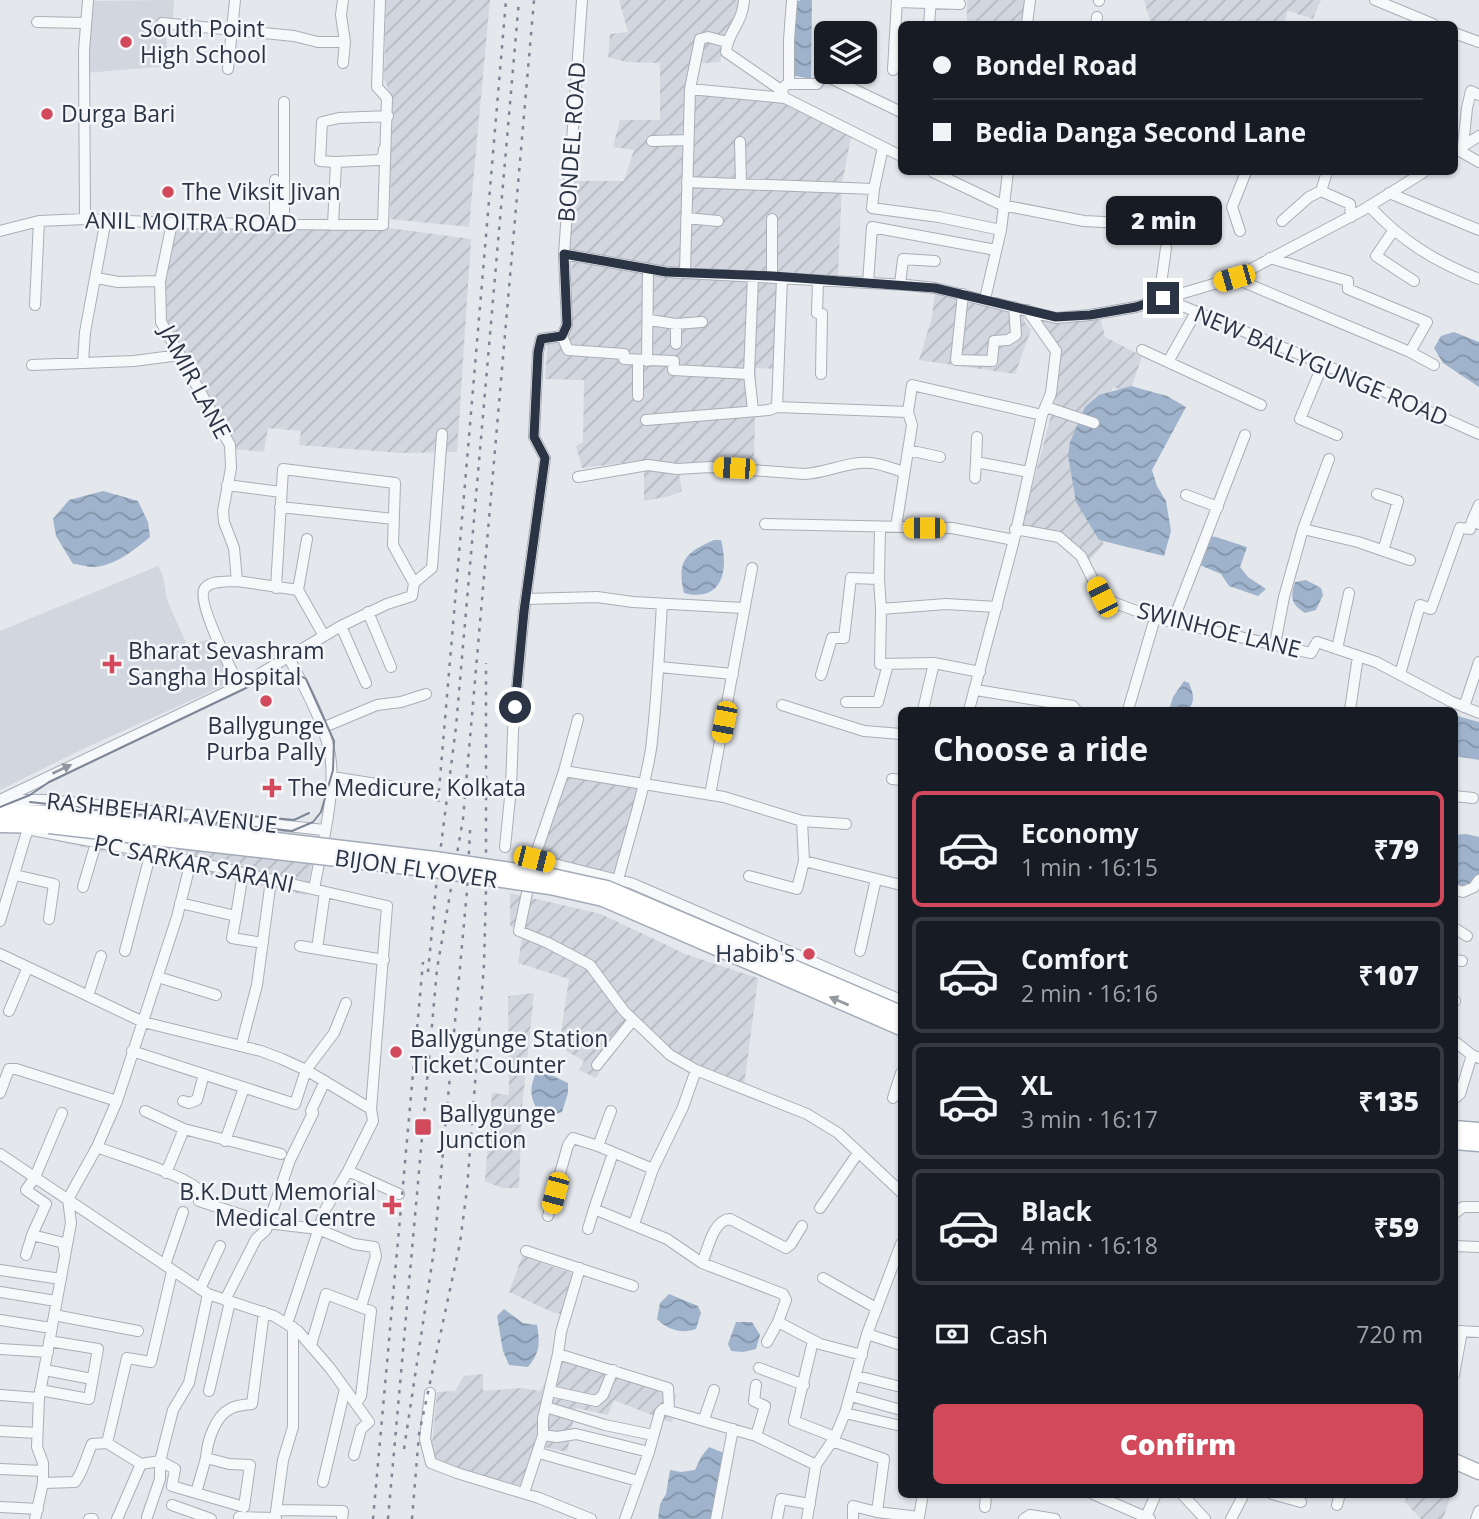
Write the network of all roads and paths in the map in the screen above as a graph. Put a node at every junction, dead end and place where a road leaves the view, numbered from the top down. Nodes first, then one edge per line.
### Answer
1 (88, 0) edge
2 (235, 0) edge
3 (343, 0) edge
4 (380, 0) edge
5 (582, 0) edge
6 (744, 0) edge
7 (792, 0) edge
8 (1030, 0) edge
9 (1375, 0) edge
10 (897, 1) edge
11 (930, 2) edge
12 (960, 4) dead end
13 (929, 21) edge
14 (1027, 21) edge
15 (1426, 21) edge
16 (37, 22) dead end
17 (85, 23) junction
18 (162, 23) dead end
19 (232, 30) junction
20 (1458, 34) edge
21 (345, 42) junction
22 (727, 42) junction
23 (1479, 42) edge
24 (898, 47) edge
25 (343, 63) dead end
26 (228, 69) dead end
27 (892, 70) dead end
28 (690, 89) junction
29 (785, 91) junction
30 (1479, 95) edge
31 (284, 102) dead end
32 (898, 111) edge
33 (386, 116) junction
34 (1479, 136) edge
35 (688, 140) junction
36 (652, 141) dead end
37 (740, 142) dead end
38 (883, 147) junction
39 (1459, 149) edge
40 (898, 154) edge
41 (336, 162) junction
42 (1479, 162) edge
43 (939, 175) edge
44 (1007, 175) edge
45 (1245, 175) edge
46 (1326, 175) edge
47 (1419, 175) edge
48 (275, 180) dead end
49 (687, 182) junction
50 (741, 183) junction
51 (874, 190) junction
52 (1321, 191) junction
53 (1390, 193) junction
54 (1002, 205) junction
55 (1369, 206) junction
56 (872, 208) junction
57 (1350, 217) junction
58 (686, 218) junction
59 (85, 219) junction
60 (106, 219) junction
61 (772, 219) dead end
62 (39, 221) junction
63 (1282, 221) dead end
64 (718, 222) dead end
65 (172, 223) junction
66 (279, 224) junction
67 (1142, 224) dead end
68 (333, 225) junction
69 (872, 227) junction
70 (1000, 230) junction
71 (1479, 230) edge
72 (1240, 231) dead end
73 (1393, 231) junction
74 (0, 232) edge
75 (1166, 248) dead end
76 (996, 250) junction
77 (564, 254) junction
78 (1270, 258) junction
79 (935, 261) dead end
80 (648, 269) junction
81 (685, 272) junction
82 (753, 276) junction
83 (777, 277) junction
84 (97, 278) junction
85 (1234, 278) junction
86 (1479, 279) edge
87 (160, 281) junction
88 (818, 281) junction
89 (1414, 281) dead end
90 (868, 283) junction
91 (900, 284) junction
92 (963, 294) junction
93 (985, 299) junction
94 (1161, 299) junction
95 (35, 305) dead end
96 (1014, 307) junction
97 (1027, 310) junction
98 (1196, 312) junction
99 (649, 320) junction
100 (702, 322) dead end
101 (676, 324) junction
102 (562, 336) junction
103 (676, 344) dead end
104 (1142, 350) dead end
105 (1410, 352) junction
106 (180, 355) junction
107 (643, 360) junction
108 (83, 362) junction
109 (1168, 362) junction
110 (1322, 364) junction
111 (32, 365) dead end
112 (1434, 365) dead end
113 (749, 374) junction
114 (821, 374) dead end
115 (638, 396) dead end
116 (1261, 405) dead end
117 (776, 407) junction
118 (752, 410) junction
119 (1044, 411) junction
120 (908, 412) junction
121 (646, 420) dead end
122 (1094, 423) dead end
123 (442, 434) dead end
124 (1479, 434) edge
125 (1337, 435) dead end
126 (1245, 436) dead end
127 (977, 437) dead end
128 (908, 450) junction
129 (940, 457) dead end
130 (1329, 459) dead end
131 (976, 462) junction
132 (904, 472) junction
133 (1029, 472) junction
134 (578, 477) dead end
135 (975, 478) dead end
136 (227, 485) junction
137 (281, 492) junction
138 (1377, 494) dead end
139 (1186, 495) dead end
140 (1479, 505) edge
141 (280, 507) junction
142 (1218, 507) junction
143 (394, 519) junction
144 (1476, 523) edge
145 (765, 524) dead end
146 (880, 527) junction
147 (896, 527) junction
148 (1015, 529) junction
149 (1303, 529) junction
150 (307, 539) dead end
151 (1014, 540) junction
152 (1383, 551) junction
153 (1410, 560) dead end
154 (752, 568) dead end
155 (879, 579) junction
156 (237, 581) junction
157 (414, 583) junction
158 (276, 588) junction
159 (298, 590) junction
160 (1349, 593) dead end
161 (526, 599) junction
162 (662, 604) junction
163 (997, 607) junction
164 (743, 608) junction
165 (881, 609) junction
166 (368, 612) junction
167 (1155, 618) junction
168 (1173, 621) junction
169 (341, 625) junction
170 (324, 636) junction
171 (1275, 644) junction
172 (1337, 649) junction
173 (288, 656) junction
174 (1358, 656) junction
175 (1479, 662) edge
176 (934, 663) junction
177 (888, 664) junction
178 (391, 667) dead end
179 (659, 667) junction
180 (981, 672) junction
181 (733, 674) junction
182 (1400, 674) junction
183 (821, 675) dead end
184 (366, 683) dead end
185 (239, 686) junction
186 (976, 690) junction
187 (426, 694) dead end
188 (846, 702) dead end
189 (782, 705) dead end
190 (924, 707) edge
191 (970, 707) edge
192 (1074, 707) edge
193 (1129, 707) edge
194 (1350, 707) edge
195 (1457, 707) edge
196 (1459, 708) edge
197 (1479, 713) edge
198 (578, 719) dead end
199 (322, 728) junction
200 (898, 734) edge
201 (564, 771) junction
202 (332, 777) junction
203 (644, 784) junction
204 (408, 789) dead end
205 (710, 795) junction
206 (1458, 796) edge
207 (1473, 798) dead end
208 (0, 800) edge
209 (0, 811) edge
210 (49, 820) junction
211 (802, 821) junction
212 (30, 822) junction
213 (846, 824) dead end
214 (0, 827) edge
215 (324, 830) junction
216 (96, 843) junction
217 (505, 847) dead end
218 (151, 852) junction
219 (534, 859) junction
220 (804, 861) junction
221 (191, 862) junction
222 (243, 873) junction
223 (15, 875) junction
224 (749, 876) dead end
225 (876, 878) junction
226 (271, 880) junction
227 (618, 880) junction
228 (1479, 880) edge
229 (898, 884) edge
230 (83, 887) dead end
231 (1458, 890) edge
232 (320, 891) junction
233 (180, 903) junction
234 (236, 916) junction
235 (49, 919) dead end
236 (0, 921) edge
237 (1458, 930) edge
238 (1467, 936) dead end
239 (263, 943) junction
240 (300, 946) dead end
241 (317, 949) junction
242 (125, 951) dead end
243 (860, 951) dead end
244 (0, 954) edge
245 (101, 956) dead end
246 (384, 960) junction
247 (27, 969) junction
248 (158, 977) junction
249 (216, 995) dead end
250 (88, 996) junction
251 (898, 999) edge
252 (346, 1003) dead end
253 (9, 1011) dead end
254 (898, 1012) edge
255 (633, 1020) junction
256 (143, 1022) junction
257 (898, 1027) edge
258 (1458, 1044) edge
259 (240, 1046) junction
260 (132, 1052) junction
261 (1476, 1056) edge
262 (597, 1065) dead end
263 (306, 1070) junction
264 (696, 1070) junction
265 (204, 1074) junction
266 (325, 1081) junction
267 (898, 1081) edge
268 (244, 1087) junction
269 (0, 1093) edge
270 (1458, 1096) edge
271 (892, 1098) dead end
272 (117, 1101) junction
273 (183, 1101) dead end
274 (371, 1109) junction
275 (145, 1111) dead end
276 (611, 1111) dead end
277 (62, 1113) dead end
278 (1458, 1128) edge
279 (184, 1129) junction
280 (1479, 1130) edge
281 (225, 1141) junction
282 (1458, 1142) edge
283 (1479, 1144) edge
284 (598, 1146) junction
285 (97, 1147) junction
286 (613, 1153) junction
287 (858, 1153) junction
288 (0, 1154) edge
289 (281, 1154) dead end
290 (653, 1169) junction
291 (348, 1171) junction
292 (166, 1173) junction
293 (35, 1177) junction
294 (898, 1189) edge
295 (400, 1194) dead end
296 (68, 1199) junction
297 (1479, 1207) edge
298 (820, 1208) dead end
299 (594, 1209) junction
300 (1458, 1211) edge
301 (183, 1212) dead end
302 (548, 1216) dead end
303 (267, 1223) junction
304 (634, 1224) junction
305 (802, 1226) dead end
306 (318, 1229) junction
307 (588, 1229) dead end
308 (32, 1235) junction
309 (220, 1246) dead end
310 (1458, 1246) edge
311 (1479, 1247) edge
312 (526, 1251) dead end
313 (66, 1252) junction
314 (898, 1252) edge
315 (26, 1255) dead end
316 (702, 1263) junction
317 (169, 1268) junction
318 (580, 1268) junction
319 (0, 1270) edge
320 (823, 1278) dead end
321 (61, 1279) junction
322 (633, 1286) dead end
323 (0, 1292) edge
324 (204, 1292) junction
325 (56, 1301) junction
326 (228, 1301) junction
327 (361, 1307) junction
328 (876, 1308) junction
329 (264, 1312) junction
330 (54, 1315) junction
331 (0, 1320) edge
332 (778, 1322) junction
333 (290, 1326) junction
334 (51, 1328) junction
335 (138, 1331) dead end
336 (1458, 1331) edge
337 (1479, 1332) edge
338 (867, 1334) junction
339 (813, 1341) junction
340 (767, 1342) dead end
341 (898, 1344) edge
342 (311, 1345) junction
343 (49, 1346) junction
344 (0, 1349) edge
345 (558, 1354) junction
346 (862, 1355) junction
347 (759, 1368) dead end
348 (45, 1370) junction
349 (613, 1370) junction
350 (857, 1376) junction
351 (92, 1379) junction
352 (757, 1385) dead end
353 (804, 1385) junction
354 (898, 1387) edge
355 (345, 1389) junction
356 (714, 1390) dead end
357 (209, 1391) dead end
358 (550, 1391) junction
359 (430, 1392) dead end
360 (40, 1394) junction
361 (0, 1395) edge
362 (851, 1396) junction
363 (356, 1403) junction
364 (546, 1407) junction
365 (898, 1409) edge
366 (669, 1410) junction
367 (845, 1413) junction
368 (704, 1419) junction
369 (898, 1425) edge
370 (733, 1429) junction
371 (0, 1431) edge
372 (37, 1433) junction
373 (543, 1435) junction
374 (653, 1435) junction
375 (755, 1436) junction
376 (833, 1439) junction
377 (107, 1443) junction
378 (649, 1452) junction
379 (539, 1453) junction
380 (354, 1454) dead end
381 (206, 1458) junction
382 (160, 1461) junction
383 (1458, 1463) edge
384 (141, 1464) junction
385 (816, 1465) junction
386 (0, 1469) edge
387 (43, 1471) junction
388 (1479, 1472) edge
389 (638, 1481) junction
390 (323, 1482) dead end
391 (43, 1483) junction
392 (196, 1493) junction
393 (524, 1493) junction
394 (922, 1498) edge
395 (986, 1498) edge
396 (1102, 1498) edge
397 (1154, 1498) edge
398 (1186, 1498) edge
399 (1242, 1498) edge
400 (1286, 1498) edge
401 (1301, 1502) dead end
402 (810, 1504) junction
403 (172, 1505) dead end
404 (0, 1507) edge
405 (985, 1507) dead end
406 (1479, 1511) edge
407 (37, 1514) edge
408 (881, 1515) edge
409 (276, 1516) edge
410 (147, 1517) dead end
411 (1147, 1518) edge
412 (117, 1519) edge
413 (211, 1519) edge
414 (239, 1519) edge
415 (342, 1519) edge
416 (591, 1519) edge
417 (625, 1519) edge
418 (716, 1519) edge
419 (777, 1519) edge
420 (807, 1519) edge
421 (853, 1519) edge
422 (1024, 1519) edge
423 (1049, 1519) edge
424 (1055, 1519) edge
425 (1205, 1519) edge
426 (1231, 1519) edge
427 (1476, 1519) edge

1 - 17 street
2 - 19 street
3 - 21 street
4 - 33 street
5 - 77 street, BONDEL ROAD
6 - 22 street
7 - 29 street
8 - 14 street
9 - 15 street
10 - 11 street
10 - 24 street
11 - 12 street
11 - 13 street
16 - 17 street
17 - 59 street
18 - 19 street
19 - 21 street
19 - 26 street
20 - 23 street
21 - 25 street
22 - 28 street
22 - 29 street
24 - 27 street
28 - 29 street
28 - 35 street
29 - 32 street
29 - 38 street
30 - 39 street
31 - 66 street
33 - 41 street
33 - 41 street
33 - 68 street, ANIL MOITRA ROAD
34 - 39 street
35 - 36 street
35 - 49 street
37 - 50 street
38 - 40 street
38 - 51 street
39 - 42 street
41 - 68 street
43 - 54 street
44 - 54 street
45 - 72 street
46 - 52 street
47 - 53 street
48 - 66 street
49 - 50 street
49 - 58 street
50 - 51 street
51 - 56 street
52 - 57 street
52 - 63 street
53 - 55 street
53 - 71 street
54 - 67 street
54 - 70 street
55 - 57 street
55 - 73 street
56 - 69 street
56 - 70 street
57 - 78 street
58 - 64 street
58 - 81 street
59 - 60 street, ANIL MOITRA ROAD
59 - 62 street, ANIL MOITRA ROAD
60 - 65 street, ANIL MOITRA ROAD
60 - 84 street
61 - 83 street
62 - 74 street, ANIL MOITRA ROAD
62 - 95 street
65 - 66 street, ANIL MOITRA ROAD
65 - 87 street, JAMIR LANE
66 - 68 street, ANIL MOITRA ROAD
69 - 76 street
69 - 90 street
70 - 76 street
73 - 86 street
73 - 89 street
75 - 94 street
76 - 93 street
77 - 80 street
77 - 102 street, BONDEL ROAD
78 - 85 street
78 - 105 street
79 - 91 street
80 - 81 street
80 - 99 street
81 - 82 street
82 - 83 street
82 - 113 street
83 - 88 street
83 - 117 street
84 - 87 street
84 - 108 street
85 - 94 street
85 - 105 street
87 - 106 street, JAMIR LANE
88 - 90 street
88 - 114 street
90 - 91 street
91 - 92 street
92 - 93 street
92 - 96 street
93 - 96 street
94 - 97 street
94 - 98 street, NEW BALLYGUNGE ROAD
96 - 97 street
97 - 119 street
98 - 109 street
98 - 110 street, NEW BALLYGUNGE ROAD
99 - 101 street
99 - 107 street
100 - 101 street
101 - 103 street
102 - 107 street
102 - 161 street
104 - 109 street
105 - 112 street
106 - 108 street
106 - 136 street, JAMIR LANE
107 - 113 street
107 - 115 street
108 - 111 street
109 - 116 street
110 - 124 street, NEW BALLYGUNGE ROAD
110 - 125 street
113 - 118 street
117 - 118 street
117 - 120 street
118 - 121 street
119 - 120 street
119 - 122 street
119 - 133 street
120 - 128 street
123 - 157 street
126 - 142 street
127 - 131 street
128 - 129 street
128 - 132 street
130 - 149 street
131 - 133 street
131 - 135 street
132 - 134 street
132 - 147 street
133 - 148 street
136 - 137 street
136 - 156 street, JAMIR LANE
137 - 141 street
137 - 143 street
138 - 152 street
139 - 142 street
140 - 144 street
141 - 143 street
141 - 158 street
142 - 168 street
143 - 157 street
144 - 182 street
145 - 146 street
146 - 147 street
146 - 155 street
147 - 151 street
148 - 151 street
148 - 167 street, SWINHOE LANE
149 - 152 street
149 - 171 street
150 - 159 street
151 - 163 street
152 - 153 street
154 - 164 street
155 - 165 street
155 - 183 street
156 - 158 street
156 - 185 street
157 - 166 street
158 - 159 street
159 - 170 street
160 - 172 street
161 - 162 street
161 - 217 street
162 - 164 street
162 - 179 street
163 - 165 street
163 - 180 street
164 - 181 street
165 - 177 street
166 - 169 street
166 - 178 street
167 - 168 street, SWINHOE LANE
167 - 193 street
168 - 171 street, SWINHOE LANE
169 - 170 street
169 - 184 street
170 - 173 street
171 - 172 street, SWINHOE LANE
172 - 174 street, SWINHOE LANE
173 - 185 street
173 - 199 street
174 - 182 street, SWINHOE LANE
174 - 194 street
175 - 196 street
176 - 177 street
176 - 180 street
176 - 190 street
177 - 188 street
179 - 181 street
179 - 203 street
180 - 186 street
181 - 205 street
182 - 195 street, SWINHOE LANE
208 -> 185 street
186 - 191 street
186 - 192 street
187 - 199 street
189 - 200 street
196 - 197 street, SWINHOE LANE
198 - 201 street
199 - 202 street
201 - 203 street
201 - 219 street
202 - 204 street
202 - 215 street
203 - 205 street
203 - 227 street
205 - 211 street
206 - 207 street
208 - 215 street, RASHBEHARI AVENUE
209 - 212 main road
210 - 212 main road, BIJON FLYOVER
210 - 254 main road, BIJON FLYOVER, bridge
257 -> 210 main road, BIJON FLYOVER, bridge
211 - 213 street
211 - 220 street
212 - 214 main road
212 - 216 street, PC SARKAR SARANI
212 - 223 street
215 - 232 street
216 - 218 street, PC SARKAR SARANI
216 - 230 street
218 - 221 street, PC SARKAR SARANI
218 - 242 street
219 - 227 street
219 - 255 street
220 - 224 street
220 - 225 street
221 - 222 street, PC SARKAR SARANI
221 - 233 street
222 - 226 street, PC SARKAR SARANI
222 - 234 street
223 - 235 street
223 - 236 street
225 - 229 street
225 - 243 street
226 - 232 street, PC SARKAR SARANI
226 - 239 street
227 - 251 street
228 - 231 street
232 - 241 street
232 - 246 street, PC SARKAR SARANI
233 - 234 street
233 - 248 street
234 - 239 street
237 - 238 street
239 - 259 street
240 - 241 street
241 - 246 street
244 - 247 street
245 - 250 street
246 - 274 street
247 - 250 street
247 - 253 street
248 - 249 street
248 - 256 street
250 - 256 street
252 - 263 street
255 - 262 street
255 - 264 street
256 - 259 street
256 - 260 street
258 - 261 street
259 - 263 street
260 - 265 street
260 - 272 street
261 - 270 street
263 - 266 street
263 - 268 street
264 - 287 street
264 - 290 street
265 - 268 street
265 - 273 street
266 - 274 street
266 - 303 street
267 - 271 street
268 - 281 street
269 - 272 street
272 - 285 street
274 - 291 street
275 - 279 street
276 - 284 street
277 - 293 street
278 - 280 main road
279 - 281 street
279 - 292 street
281 - 289 street
282 - 283 main road
284 - 286 street
284 - 302 street
285 - 292 street
285 - 296 street
286 - 290 street
286 - 299 street
287 - 294 street
287 - 298 street
288 - 293 street
290 - 304 street
291 - 295 street
291 - 306 street
292 - 303 street
293 - 296 street
293 - 308 street
296 - 313 street
296 - 317 street
297 - 300 street
299 - 304 street
299 - 307 street
301 - 317 street
303 - 306 street
303 - 326 street
304 - 316 street
305 - 316 street
306 - 327 street
306 - 333 street
308 - 313 street
308 - 315 street
309 - 324 street
310 - 311 street
312 - 318 street
313 - 321 street
314 - 328 street
316 - 332 street
317 - 324 street
317 - 377 street
318 - 322 street
318 - 345 street
319 - 321 street
320 - 328 street
321 - 325 street
323 - 325 street
324 - 326 street
324 - 382 street
325 - 330 street
326 - 329 street
326 - 357 street
327 - 342 street
327 - 363 street
328 - 338 street
329 - 333 street
329 - 381 street
330 - 334 street
330 - 335 street
331 - 334 street
332 - 339 street
332 - 340 street
333 - 342 street
333 - 409 street
334 - 343 street
336 - 337 street
338 - 341 street
338 - 346 street
339 - 346 street
339 - 353 street
342 - 355 street
343 - 344 street
343 - 348 street
343 - 351 street
345 - 349 street
345 - 358 street
346 - 350 street
347 - 353 street
348 - 351 street
348 - 360 street
349 - 358 street
349 - 366 street
350 - 354 street
350 - 362 street
351 - 360 street
352 - 375 street
353 - 376 street
355 - 363 street
355 - 390 street
356 - 368 street
358 - 364 street
359 - 393 street
360 - 361 street
360 - 372 street
362 - 365 street
362 - 367 street
363 - 380 street
364 - 373 street
364 - 374 street
366 - 368 street
366 - 374 street
367 - 369 street
367 - 376 street
368 - 370 street
370 - 375 street
370 - 418 street
371 - 372 street
372 - 387 street
373 - 378 street
373 - 379 street
374 - 378 street
375 - 385 street
376 - 385 street
376 - 408 street
377 - 384 street
377 - 391 street
378 - 389 street
379 - 389 street
379 - 393 street
381 - 392 street
381 - 392 street
382 - 384 street
382 - 392 street
382 - 410 street
383 - 388 main road
384 - 412 street
385 - 402 street
386 - 387 street
387 - 391 street
389 - 417 street
391 - 407 street
393 - 416 street
394 - 408 street
395 - 405 street
396 - 411 street
397 - 411 street
398 - 425 street
399 - 426 street
400 - 401 street
402 - 419 street
402 - 420 street
403 - 413 street
404 - 407 street
406 - 427 street
408 - 421 street
409 - 414 street
409 - 415 street
422 - 423 street
423 - 424 street

